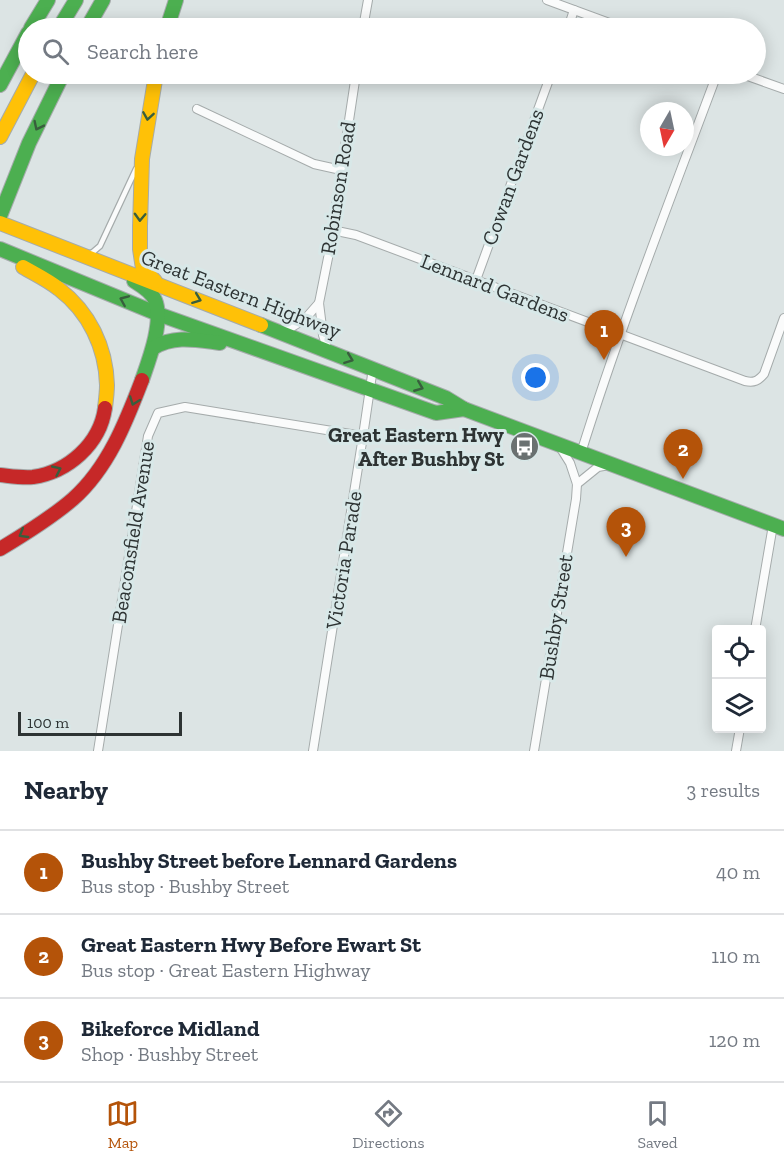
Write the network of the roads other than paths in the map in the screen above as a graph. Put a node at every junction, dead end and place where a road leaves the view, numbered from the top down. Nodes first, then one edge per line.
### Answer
1 (48, 0) edge
2 (76, 0) edge
3 (103, 0) edge
4 (176, 0) edge
5 (368, 0) edge
6 (547, 0) edge
7 (574, 10) junction
8 (37, 18) edge
9 (65, 18) edge
10 (93, 18) edge
11 (170, 18) edge
12 (365, 18) edge
13 (571, 18) edge
14 (596, 18) edge
15 (18, 52) edge
16 (766, 83) edge
17 (28, 84) edge
18 (58, 84) edge
19 (154, 84) edge
20 (354, 84) edge
21 (547, 84) edge
22 (713, 84) edge
23 (0, 85) edge
24 (784, 90) edge
25 (197, 109) dead end
26 (0, 137) edge
27 (142, 159) junction
28 (341, 170) junction
29 (0, 216) edge
30 (0, 223) edge
31 (332, 230) junction
32 (0, 249) edge
33 (82, 256) junction
34 (123, 271) junction
35 (476, 280) junction
36 (160, 285) junction
37 (319, 303) junction
38 (158, 314) junction
39 (784, 318) edge
40 (282, 333) junction
41 (620, 335) junction
42 (153, 348) junction
43 (328, 351) junction
44 (275, 356) junction
45 (373, 368) junction
46 (369, 388) junction
47 (464, 409) junction
48 (363, 436) junction
49 (559, 445) junction
50 (581, 453) junction
51 (612, 465) junction
52 (0, 475) edge
53 (577, 484) junction
54 (779, 527) edge
55 (0, 549) edge
56 (757, 625) edge
57 (739, 733) edge
58 (98, 751) edge
59 (313, 751) edge
60 (534, 751) edge
61 (736, 751) edge

1 - 8 highway
2 - 9 highway
3 - 10 highway
4 - 11 highway
5 - 12 street
6 - 7 street
7 - 13 street
7 - 14 street
15 - 23 highway
16 - 24 street
17 - 26 highway
18 -> 29 highway
19 -> 27 highway
20 - 28 street, Robinson Road
21 - 35 street, Cowan Gardens
22 - 41 street
25 - 28 street
27 - 33 lane
27 -> 36 highway
28 - 31 street, Robinson Road
30 - 33 highway, Great Eastern Highway
31 - 35 street, Lennard Gardens
31 - 37 street, Robinson Road
38 -> 32 highway, Great Eastern Highway
52 -> 32 highway
33 - 34 highway, Great Eastern Highway
34 - 36 highway, Great Eastern Highway
34 - 38 highway
35 - 41 street, Lennard Gardens
36 -> 40 highway, Great Eastern Highway
37 - 40 street
37 - 43 street, Robinson Road
38 - 42 highway
38 - 44 highway, Great Eastern Highway
39 - 41 street, Lennard Gardens
40 - 43 highway, Great Eastern Highway
41 - 50 street
42 - 44 highway
42 -> 55 highway
43 -> 45 highway, Great Eastern Highway
44 - 46 highway, Great Eastern Highway
45 - 46 street, Victoria Parade
45 -> 47 highway, Great Eastern Highway
46 - 47 highway, Great Eastern Highway
46 - 48 street, Victoria Parade
47 - 49 highway, Great Eastern Highway
48 - 58 street, Beaconsfield Avenue
48 - 59 street, Victoria Parade
49 - 50 highway, Great Eastern Highway
49 - 53 street, Bushby Street
50 - 51 highway, Great Eastern Highway
51 - 53 street
51 - 54 highway, Great Eastern Highway
53 - 60 street, Bushby Street
54 - 56 street
57 - 61 street

